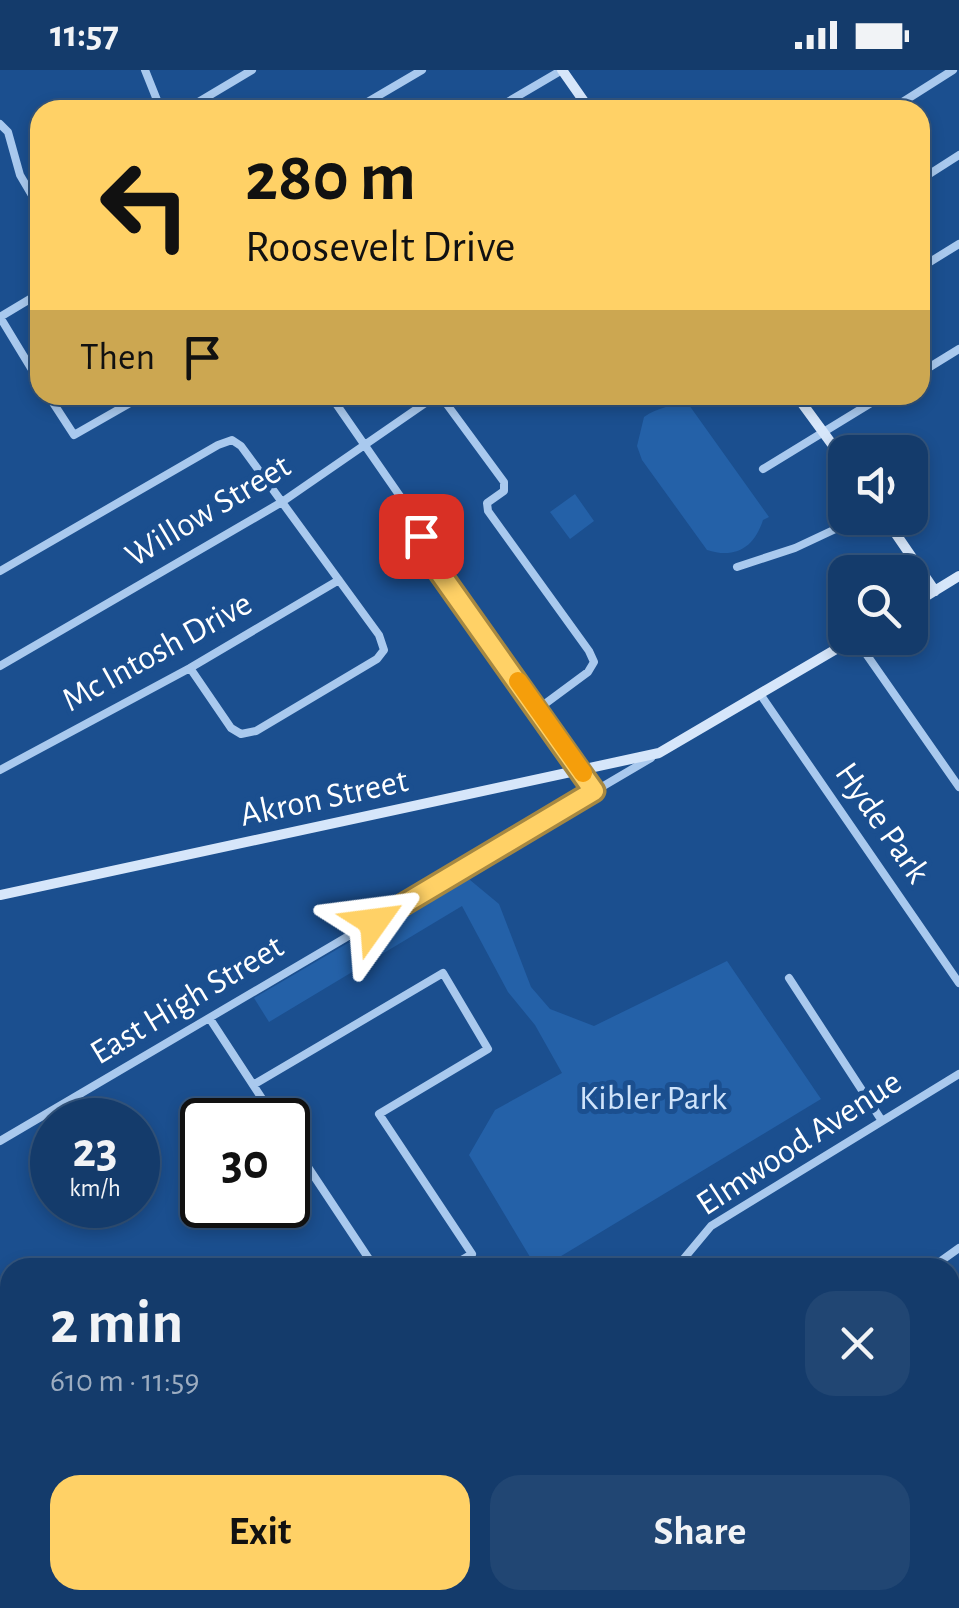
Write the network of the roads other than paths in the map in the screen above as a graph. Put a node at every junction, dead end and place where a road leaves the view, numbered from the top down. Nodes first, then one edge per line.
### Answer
1 (133, 70) edge
2 (252, 70) edge
3 (422, 70) edge
4 (562, 70) edge
5 (953, 70) edge
6 (144, 71) edge
7 (157, 100) edge
8 (202, 100) edge
9 (371, 100) edge
10 (511, 100) edge
11 (583, 100) edge
12 (906, 100) edge
13 (0, 124) edge
14 (959, 156) edge
15 (930, 174) edge
16 (30, 187) edge
17 (959, 244) edge
18 (930, 262) edge
19 (30, 299) edge
20 (0, 317) edge
21 (959, 349) edge
22 (30, 365) edge
23 (930, 367) edge
24 (54, 405) edge
25 (126, 405) edge
26 (337, 405) edge
27 (424, 405) edge
28 (446, 405) edge
29 (803, 405) edge
30 (868, 405) edge
31 (823, 432) junction
32 (828, 439) edge
33 (364, 446) junction
34 (763, 468) dead end
35 (282, 502) junction
36 (828, 533) edge
37 (898, 535) edge
38 (737, 567) dead end
39 (0, 571) edge
40 (959, 576) edge
41 (339, 580) junction
42 (936, 591) junction
43 (928, 596) edge
44 (828, 654) edge
45 (867, 655) edge
46 (0, 666) edge
47 (190, 668) junction
48 (760, 694) junction
49 (538, 709) junction
50 (659, 753) junction
51 (0, 770) edge
52 (582, 772) junction
53 (959, 787) edge
54 (594, 791) junction
55 (0, 894) edge
56 (789, 978) dead end
57 (959, 984) edge
58 (210, 1019) junction
59 (959, 1074) edge
60 (253, 1085) junction
61 (262, 1098) edge
62 (882, 1121) junction
63 (0, 1140) edge
64 (310, 1170) edge
65 (368, 1258) edge
66 (465, 1258) edge
67 (685, 1258) edge

1 - 6 street
2 - 8 street
3 - 9 street
4 - 10 street
4 - 11 main road
5 - 12 street
6 - 7 street
13 - 16 street
14 - 15 street
17 - 18 street
19 - 20 street
20 - 22 street
21 - 23 street
24 - 25 street
26 - 33 street
27 - 33 street, Willow Street
28 - 49 street
29 - 31 main road
30 - 31 street
31 - 32 main road
31 - 34 street
33 - 35 street, Willow Street
33 - 49 street
35 - 39 street
35 - 41 street
35 - 46 street, Willow Street
36 - 38 street
37 - 42 main road
40 - 42 main road
41 - 47 street, Mc Intosh Drive
41 - 47 street
42 - 43 main road
44 - 48 main road, Akron Street
45 - 53 street
47 - 51 street, Mc Intosh Drive
48 - 50 main road, Akron Street
48 - 57 street, Hyde Park
49 - 52 street
50 - 52 main road, Akron Street
50 - 54 street, East High Street
52 - 54 street
52 - 55 main road, Akron Street
54 - 58 street, East High Street
56 - 62 street
58 - 60 street
58 - 63 street, East High Street
59 - 62 street, Elmwood Avenue
60 - 61 street
60 - 66 street
62 - 67 street, Elmwood Avenue
64 - 65 street

